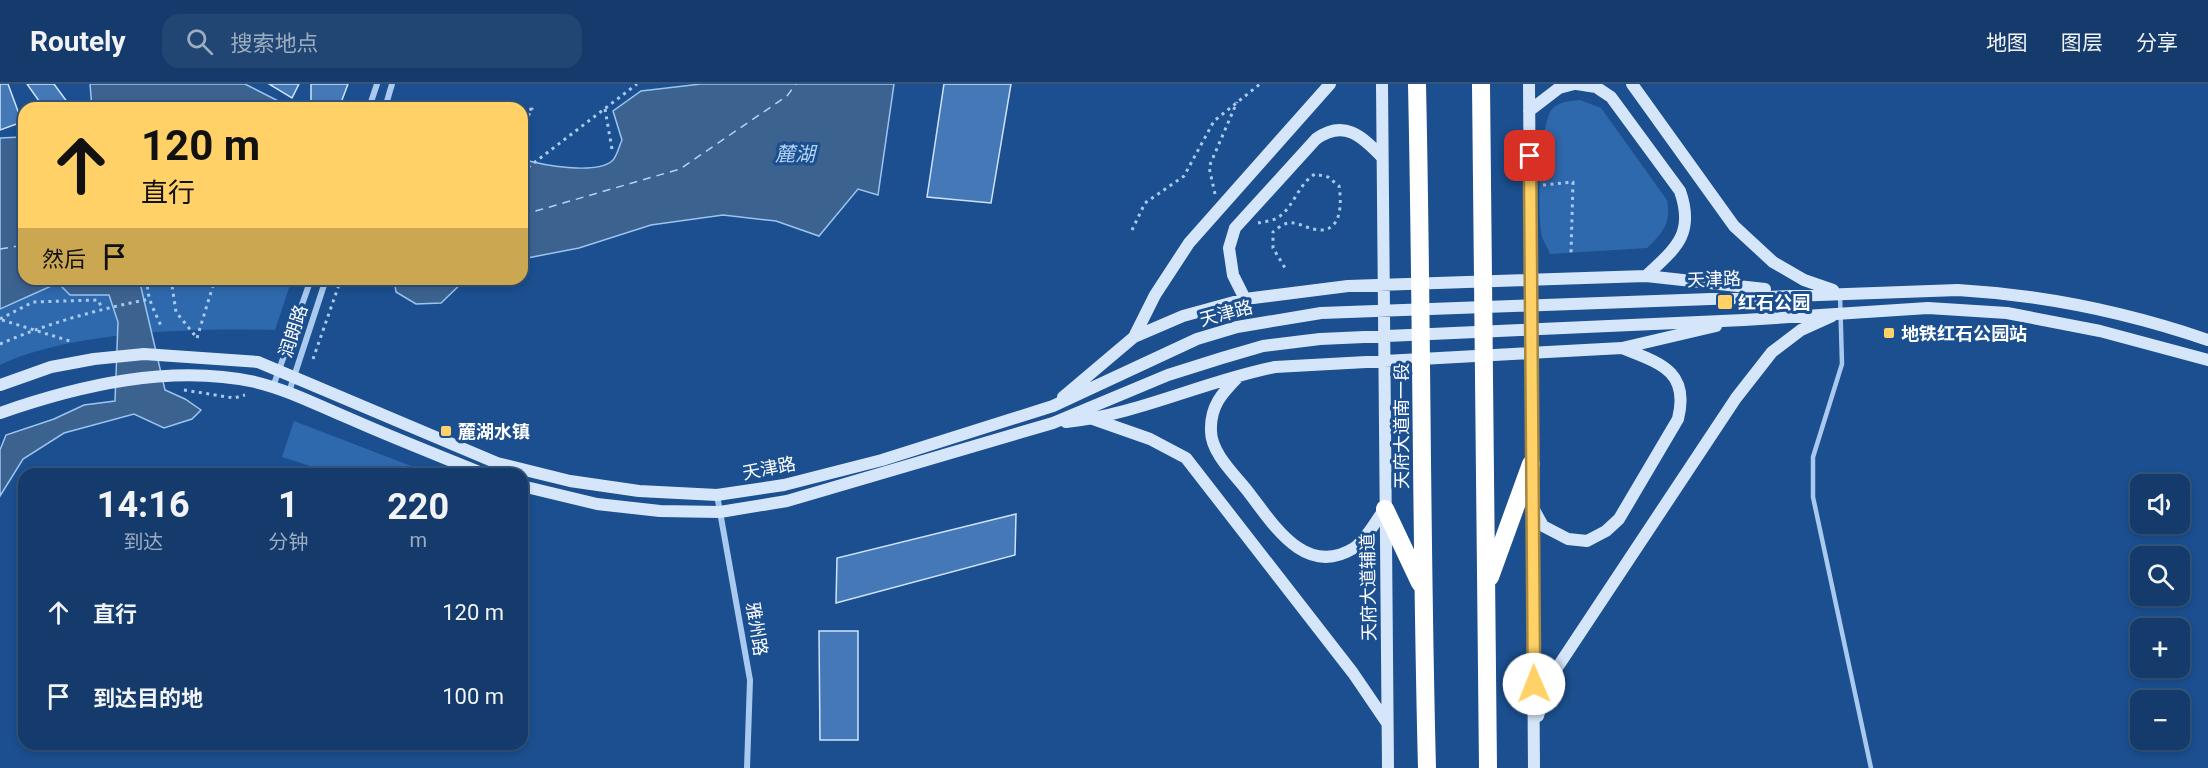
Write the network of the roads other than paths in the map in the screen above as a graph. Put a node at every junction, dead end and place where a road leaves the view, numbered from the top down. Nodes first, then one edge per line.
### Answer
1 (377, 84) edge
2 (392, 84) edge
3 (1330, 84) edge
4 (1382, 84) edge
5 (1417, 84) edge
6 (1481, 84) edge
7 (1529, 84) edge
8 (1576, 84) edge
9 (1632, 84) edge
10 (371, 102) edge
11 (387, 102) edge
12 (1529, 111) junction
13 (1382, 157) junction
14 (1646, 276) junction
15 (309, 285) edge
16 (324, 285) edge
17 (1840, 292) junction
18 (1802, 294) junction
19 (1245, 299) junction
20 (1840, 312) junction
21 (1744, 320) junction
22 (1134, 338) junction
23 (2208, 340) edge
24 (1622, 348) junction
25 (2208, 360) edge
26 (280, 371) junction
27 (1240, 374) junction
28 (294, 376) junction
29 (0, 385) edge
30 (273, 387) junction
31 (289, 393) junction
32 (1053, 406) junction
33 (0, 413) edge
34 (1093, 419) junction
35 (1053, 423) junction
36 (1531, 464) junction
37 (470, 468) edge
38 (517, 468) edge
39 (528, 472) edge
40 (528, 487) edge
41 (717, 495) junction
42 (1532, 508) junction
43 (1385, 509) junction
44 (720, 512) junction
45 (1487, 587) junction
46 (1422, 588) junction
47 (1387, 723) junction
48 (1534, 728) junction
49 (747, 768) edge
50 (1388, 768) edge
51 (1427, 768) edge
52 (1488, 768) edge
53 (1534, 768) edge
54 (1871, 768) edge

1 - 10 street
2 - 11 street
3 - 22 street
4 - 13 street, 天府大道辅道
5 - 46 highway, 天府大道南一段
6 - 45 highway
7 - 12 street
8 - 12 street
8 - 14 street
9 - 17 street
12 - 36 street
13 - 19 street
13 - 43 street, 天府大道辅道
14 - 18 street
14 - 19 street
15 - 26 street, 润朗路
16 - 28 street, 润朗路
17 - 18 street, 天津路
17 - 20 lane
17 - 23 street, 天津路
18 - 32 street, 天津路
19 - 22 street
20 - 21 street, 天津路
20 - 25 street, 天津路
20 - 48 street
20 - 54 lane
21 - 24 street
21 - 35 street, 天津路
22 - 32 street
24 - 27 street
24 - 42 street
26 - 28 street, 天津路
26 - 29 street, 天津路
26 - 30 street, 润朗路
27 - 34 street
27 - 43 street
28 - 31 street, 润朗路
28 - 38 street, 天津路
30 - 31 street
30 - 33 street
31 - 37 street
32 - 41 street, 天津路
34 - 35 street
34 - 47 street
35 - 44 street, 天津路
36 - 42 street
36 - 45 highway
39 - 41 street, 天津路
40 - 44 street, 天津路
41 - 44 street, 雅州路
42 - 48 street
43 - 46 highway
43 - 47 street, 天府大道辅道
44 - 49 street, 雅州路
45 - 52 highway
46 - 51 highway, 天府大道南一段
47 - 50 street, 天府大道辅道
48 - 53 street

